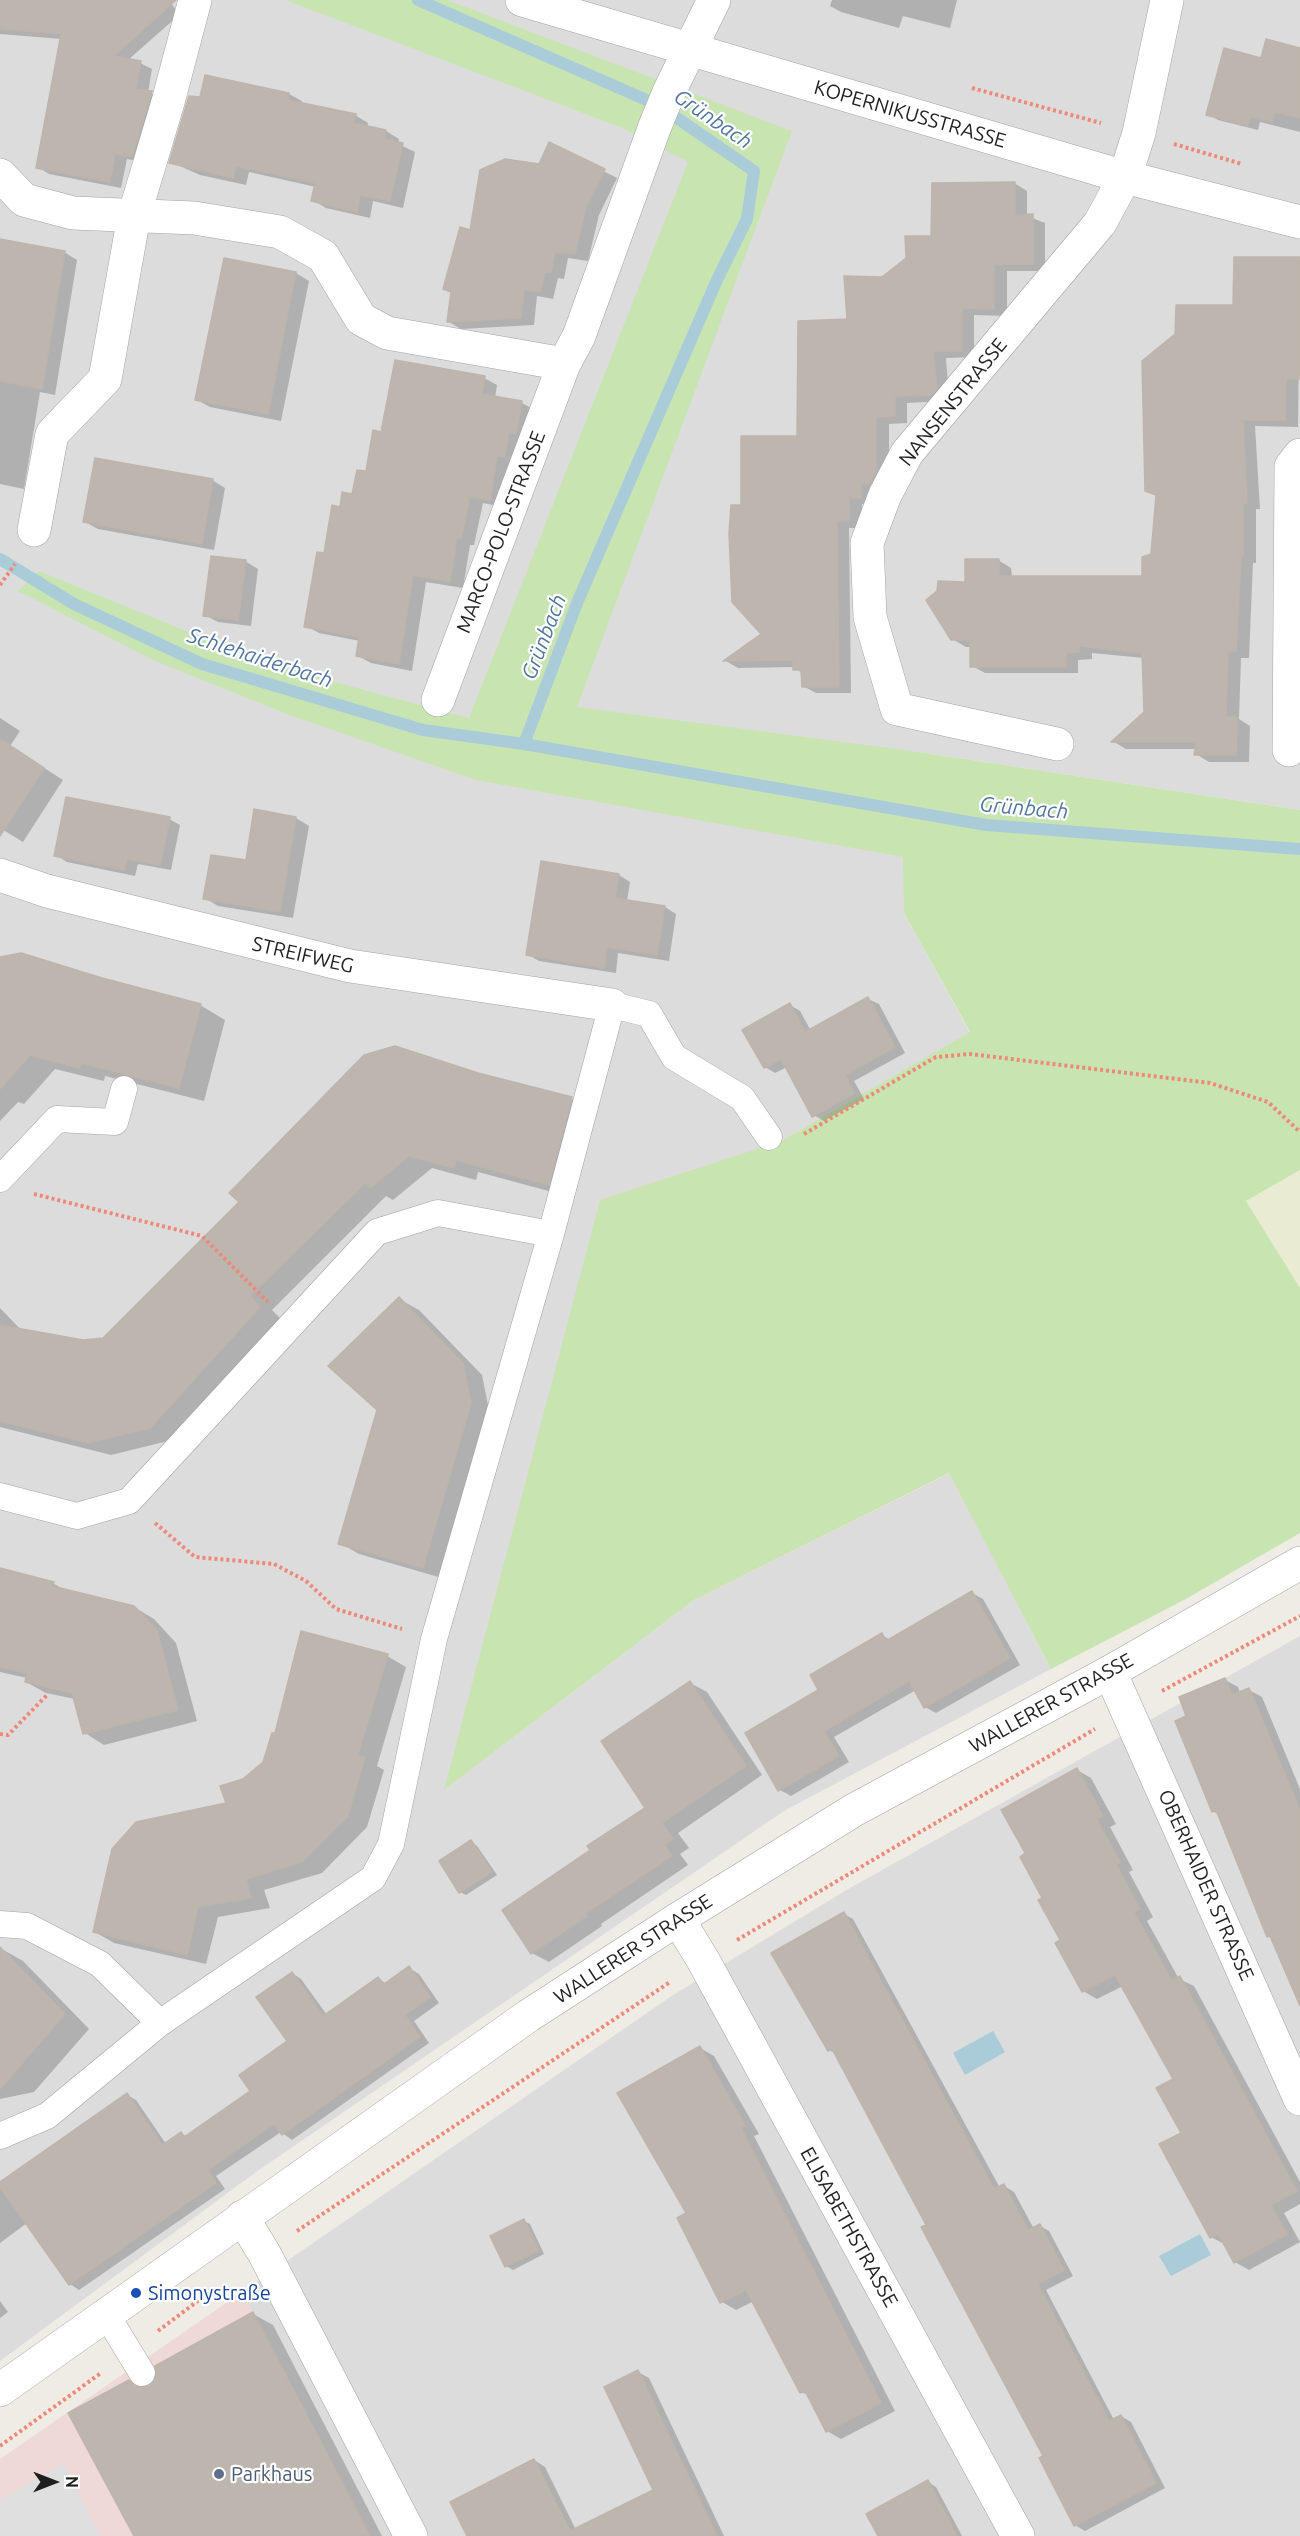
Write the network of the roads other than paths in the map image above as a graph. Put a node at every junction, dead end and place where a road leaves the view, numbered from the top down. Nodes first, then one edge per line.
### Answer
1 (195, 0) edge
2 (522, 0) edge
3 (714, 0) edge
4 (1167, 0) edge
5 (690, 50) junction
6 (0, 175) edge
7 (1125, 177) junction
8 (134, 216) junction
9 (1300, 222) edge
10 (564, 364) junction
11 (1300, 455) edge
12 (34, 531) dead end
13 (438, 700) dead end
14 (1057, 744) dead end
15 (1290, 750) dead end
16 (0, 875) edge
17 (612, 1005) junction
18 (124, 1089) dead end
19 (769, 1137) road end
20 (2, 1177) edge
21 (551, 1233) junction
22 (0, 1496) edge
23 (1300, 1563) edge
24 (1110, 1672) junction
25 (678, 1919) junction
26 (0, 1924) edge
27 (160, 2023) junction
28 (1300, 2100) edge
29 (0, 2136) edge
30 (242, 2217) junction
31 (106, 2314) junction
32 (136, 2362) road end
33 (0, 2390) edge
34 (411, 2536) edge
35 (1018, 2536) edge

1 - 8 street
2 - 5 street, KOPERNIKUSSTRASSE
3 - 5 street, MARCO-POLO-STRASSE
4 - 7 street
5 - 7 street, KOPERNIKUSSTRASSE
5 - 10 street, MARCO-POLO-STRASSE
6 - 8 street
7 - 9 street, KOPERNIKUSSTRASSE
7 - 14 street, NANSENSTRASSE
8 - 10 street
8 - 12 street
10 - 13 street, MARCO-POLO-STRASSE
11 - 15 street
16 - 17 street, STREIFWEG
17 - 19 lane
17 - 21 lane
18 - 20 lane
21 - 22 lane
21 - 27 lane
23 - 24 street, WALLERER STRASSE
24 - 25 street, WALLERER STRASSE
24 - 28 street, OBERHAIDER STRASSE
25 - 30 street, WALLERER STRASSE
25 - 35 street, ELISABETHSTRASSE
26 - 27 lane
27 - 29 lane
30 - 31 street, WALLERER STRASSE
30 - 34 street
31 - 32 lane
31 - 33 street, WALLERER STRASSE

